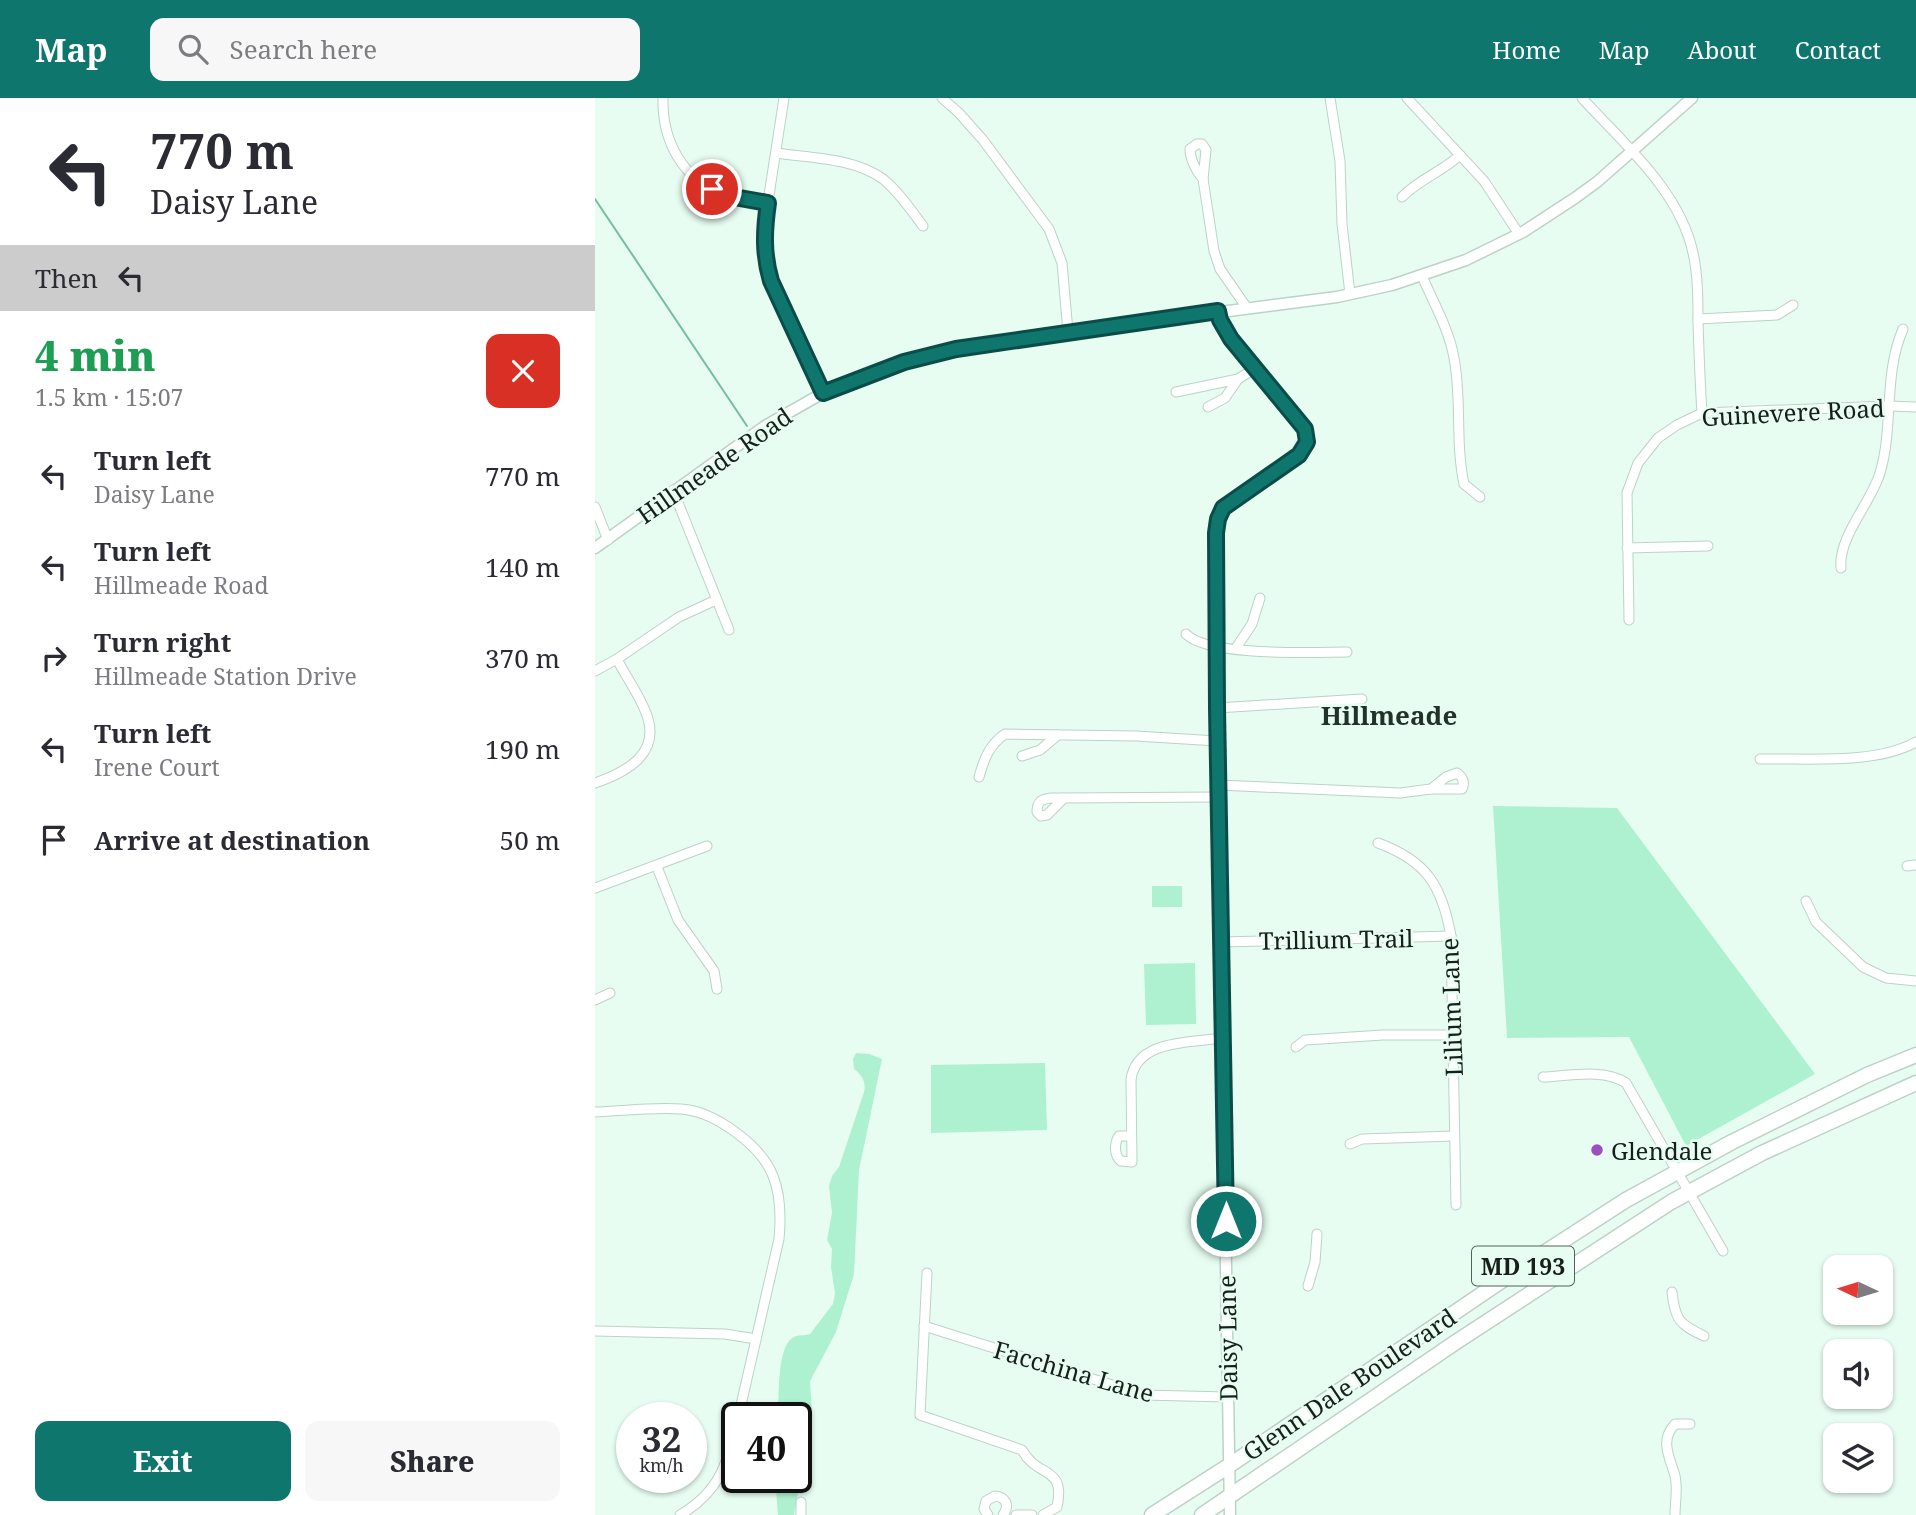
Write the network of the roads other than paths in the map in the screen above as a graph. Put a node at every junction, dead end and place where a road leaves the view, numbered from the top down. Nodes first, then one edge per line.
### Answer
1 (663, 98) edge
2 (784, 98) edge
3 (942, 98) edge
4 (1330, 98) edge
5 (1407, 98) edge
6 (1582, 98) edge
7 (1692, 98) edge
8 (1632, 152) junction
9 (776, 153) junction
10 (1459, 155) junction
11 (1202, 179) dead end
12 (1402, 197) dead end
13 (768, 203) junction
14 (923, 226) dead end
15 (1519, 234) junction
16 (1422, 276) junction
17 (1350, 294) junction
18 (1793, 304) dead end
19 (1247, 308) junction
20 (1218, 311) junction
21 (1698, 319) junction
22 (1903, 329) dead end
23 (1068, 332) junction
24 (1254, 369) junction
25 (1238, 379) junction
26 (1176, 392) dead end
27 (823, 393) junction
28 (1889, 406) junction
29 (1208, 407) dead end
30 (1916, 407) edge
31 (1703, 413) junction
32 (673, 490) junction
33 (1480, 497) dead end
34 (595, 507) edge
35 (608, 540) junction
36 (1708, 546) dead end
37 (595, 548) edge
38 (1627, 548) junction
39 (1841, 568) dead end
40 (1260, 598) dead end
41 (716, 600) junction
42 (1629, 620) dead end
43 (729, 630) dead end
44 (1186, 634) dead end
45 (1216, 646) junction
46 (1236, 648) junction
47 (1347, 652) dead end
48 (617, 659) junction
49 (595, 671) edge
50 (1362, 699) dead end
51 (1217, 708) junction
52 (1058, 735) junction
53 (1034, 736) junction
54 (1217, 741) junction
55 (1916, 742) edge
56 (1040, 750) junction
57 (1022, 756) dead end
58 (1760, 759) dead end
59 (979, 777) dead end
60 (595, 783) edge
61 (1218, 785) junction
62 (1431, 789) dead end
63 (1219, 797) junction
64 (1064, 798) dead end
65 (1378, 843) dead end
66 (707, 846) dead end
67 (657, 867) junction
68 (595, 888) edge
69 (1806, 901) dead end
70 (1451, 936) junction
71 (1221, 942) junction
72 (1916, 981) edge
73 (717, 989) dead end
74 (610, 993) dead end
75 (595, 1000) edge
76 (1454, 1035) junction
77 (1222, 1038) junction
78 (1296, 1047) dead end
79 (1916, 1055) edge
80 (1543, 1077) dead end
81 (1916, 1083) edge
82 (595, 1112) edge
83 (1131, 1136) dead end
84 (1454, 1136) junction
85 (1350, 1144) dead end
86 (1676, 1172) junction
87 (1690, 1192) junction
88 (1457, 1205) dead end
89 (1317, 1234) dead end
90 (1723, 1251) dead end
91 (927, 1273) dead end
92 (1308, 1286) dead end
93 (1672, 1292) dead end
94 (924, 1326) junction
95 (595, 1331) edge
96 (1705, 1336) dead end
97 (756, 1339) junction
98 (1227, 1397) junction
99 (742, 1402) edge
100 (1690, 1424) dead end
101 (1227, 1467) junction
102 (721, 1474) edge
103 (1230, 1495) junction
104 (801, 1502) dead end
105 (1048, 1514) edge
106 (680, 1515) edge
107 (801, 1515) edge
108 (988, 1515) edge
109 (1004, 1515) edge
110 (1016, 1515) edge
111 (1032, 1515) edge
112 (1152, 1515) edge
113 (1202, 1515) edge
114 (1230, 1515) edge
115 (1675, 1515) edge

1 - 13 street
2 - 9 street
3 - 23 street
4 - 17 street
5 - 10 street
6 - 8 street
7 - 8 street, Hillmeade Road
8 - 15 street, Hillmeade Road
8 - 21 street
9 - 13 street
9 - 14 street
10 - 12 street
10 - 15 street
11 - 19 street
13 - 27 street
15 - 16 street, Hillmeade Road
16 - 17 street, Hillmeade Road
16 - 33 street
17 - 19 street, Hillmeade Road
18 - 21 street
19 - 20 street, Hillmeade Road
20 - 23 street, Hillmeade Road
20 - 24 street, Daisy Lane
21 - 31 street
22 - 28 street
23 - 27 street, Hillmeade Road
24 - 25 street
24 - 45 street, Daisy Lane
25 - 26 street
25 - 29 street
27 - 32 street, Hillmeade Road
28 - 30 street, Guinevere Road
28 - 31 street, Guinevere Road
28 - 39 street
31 - 38 street, Guinevere Road
32 - 35 street, Hillmeade Road
32 - 41 street
34 - 35 street
35 - 37 street, Hillmeade Road
36 - 38 street
38 - 42 street, Guinevere Road
40 - 46 street
41 - 43 street
41 - 48 street
44 - 45 street
45 - 46 street
45 - 51 street, Daisy Lane
46 - 47 street
48 - 49 street
48 - 60 street
50 - 51 street
51 - 54 street, Daisy Lane
52 - 53 street
52 - 54 street
52 - 56 street
53 - 56 street
53 - 59 street
54 - 61 street, Daisy Lane
55 - 58 street
56 - 57 street
61 - 62 street
61 - 63 street, Daisy Lane
63 - 64 street
63 - 71 street, Daisy Lane
65 - 70 street, Lilium Lane
66 - 67 street
67 - 68 street
67 - 73 street
69 - 72 street
70 - 71 street, Trillium Trail
70 - 76 street, Lilium Lane
71 - 77 street, Daisy Lane
74 - 75 street
76 - 78 street
76 - 84 street, Lilium Lane
77 - 83 street
77 - 98 street, Daisy Lane
79 - 86 main road, Glenn Dale Boulevard / MD 193
80 - 86 street
81 - 87 main road, Glenn Dale Boulevard / MD 193
82 - 97 street
84 - 85 street
84 - 88 street, Lilium Lane
86 - 87 street
86 - 101 main road, Glenn Dale Boulevard / MD 193
87 - 90 street
87 - 103 main road, Glenn Dale Boulevard / MD 193
89 - 92 street
91 - 94 street
93 - 96 street
94 - 98 street, Facchina Lane
94 - 105 street
95 - 97 street
97 - 99 street
98 - 101 street, Daisy Lane
100 - 115 street
101 - 103 street, Daisy Lane
101 - 112 main road, Glenn Dale Boulevard / MD 193
102 - 106 street
103 - 113 main road, Glenn Dale Boulevard / MD 193
103 - 114 street, Daisy Lane
104 - 107 street
108 - 109 street
110 - 111 street

